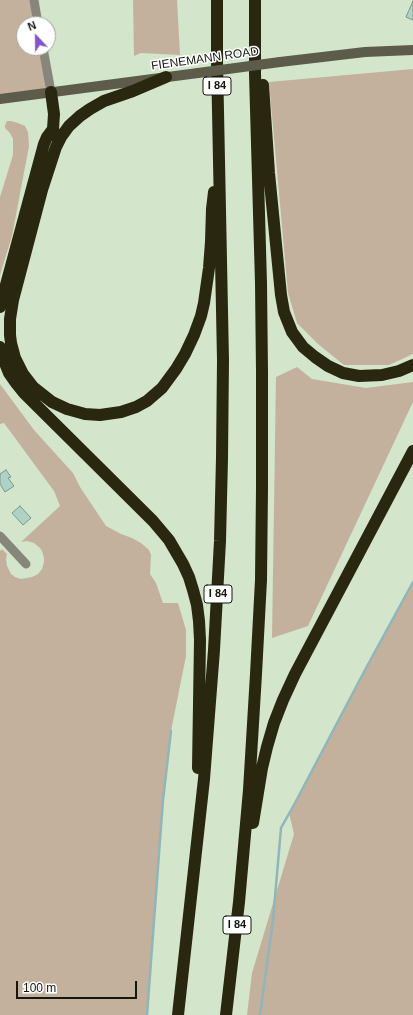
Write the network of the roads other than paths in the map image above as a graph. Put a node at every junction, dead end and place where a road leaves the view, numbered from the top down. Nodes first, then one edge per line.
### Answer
1 (34, 0) edge
2 (217, 0) edge
3 (255, 0) edge
4 (37, 16) edge
5 (255, 22) junction
6 (413, 50) edge
7 (45, 56) edge
8 (166, 77) junction
9 (52, 92) junction
10 (0, 99) edge
11 (53, 129) junction
12 (56, 147) junction
13 (219, 172) junction
14 (0, 307) edge
15 (0, 347) edge
16 (413, 365) edge
17 (413, 451) edge
18 (0, 536) edge
19 (26, 564) dead end
20 (201, 810) junction
21 (244, 849) junction
22 (178, 1015) edge
23 (226, 1015) edge

1 - 4 street
2 - 13 highway, I 84
3 - 5 highway, I 84
5 - 16 highway
5 - 21 highway, I 84
6 - 8 main road, FIENEMANN ROAD, bridge
7 - 9 street
8 - 9 main road, FIENEMANN ROAD
8 - 12 highway
9 - 10 main road, FIENEMANN ROAD
9 - 11 highway
11 - 12 highway
11 - 14 highway
12 - 13 highway
13 - 20 highway, I 84
15 - 20 highway
17 - 21 highway
18 - 19 street
20 - 22 highway, I 84
21 - 23 highway, I 84

